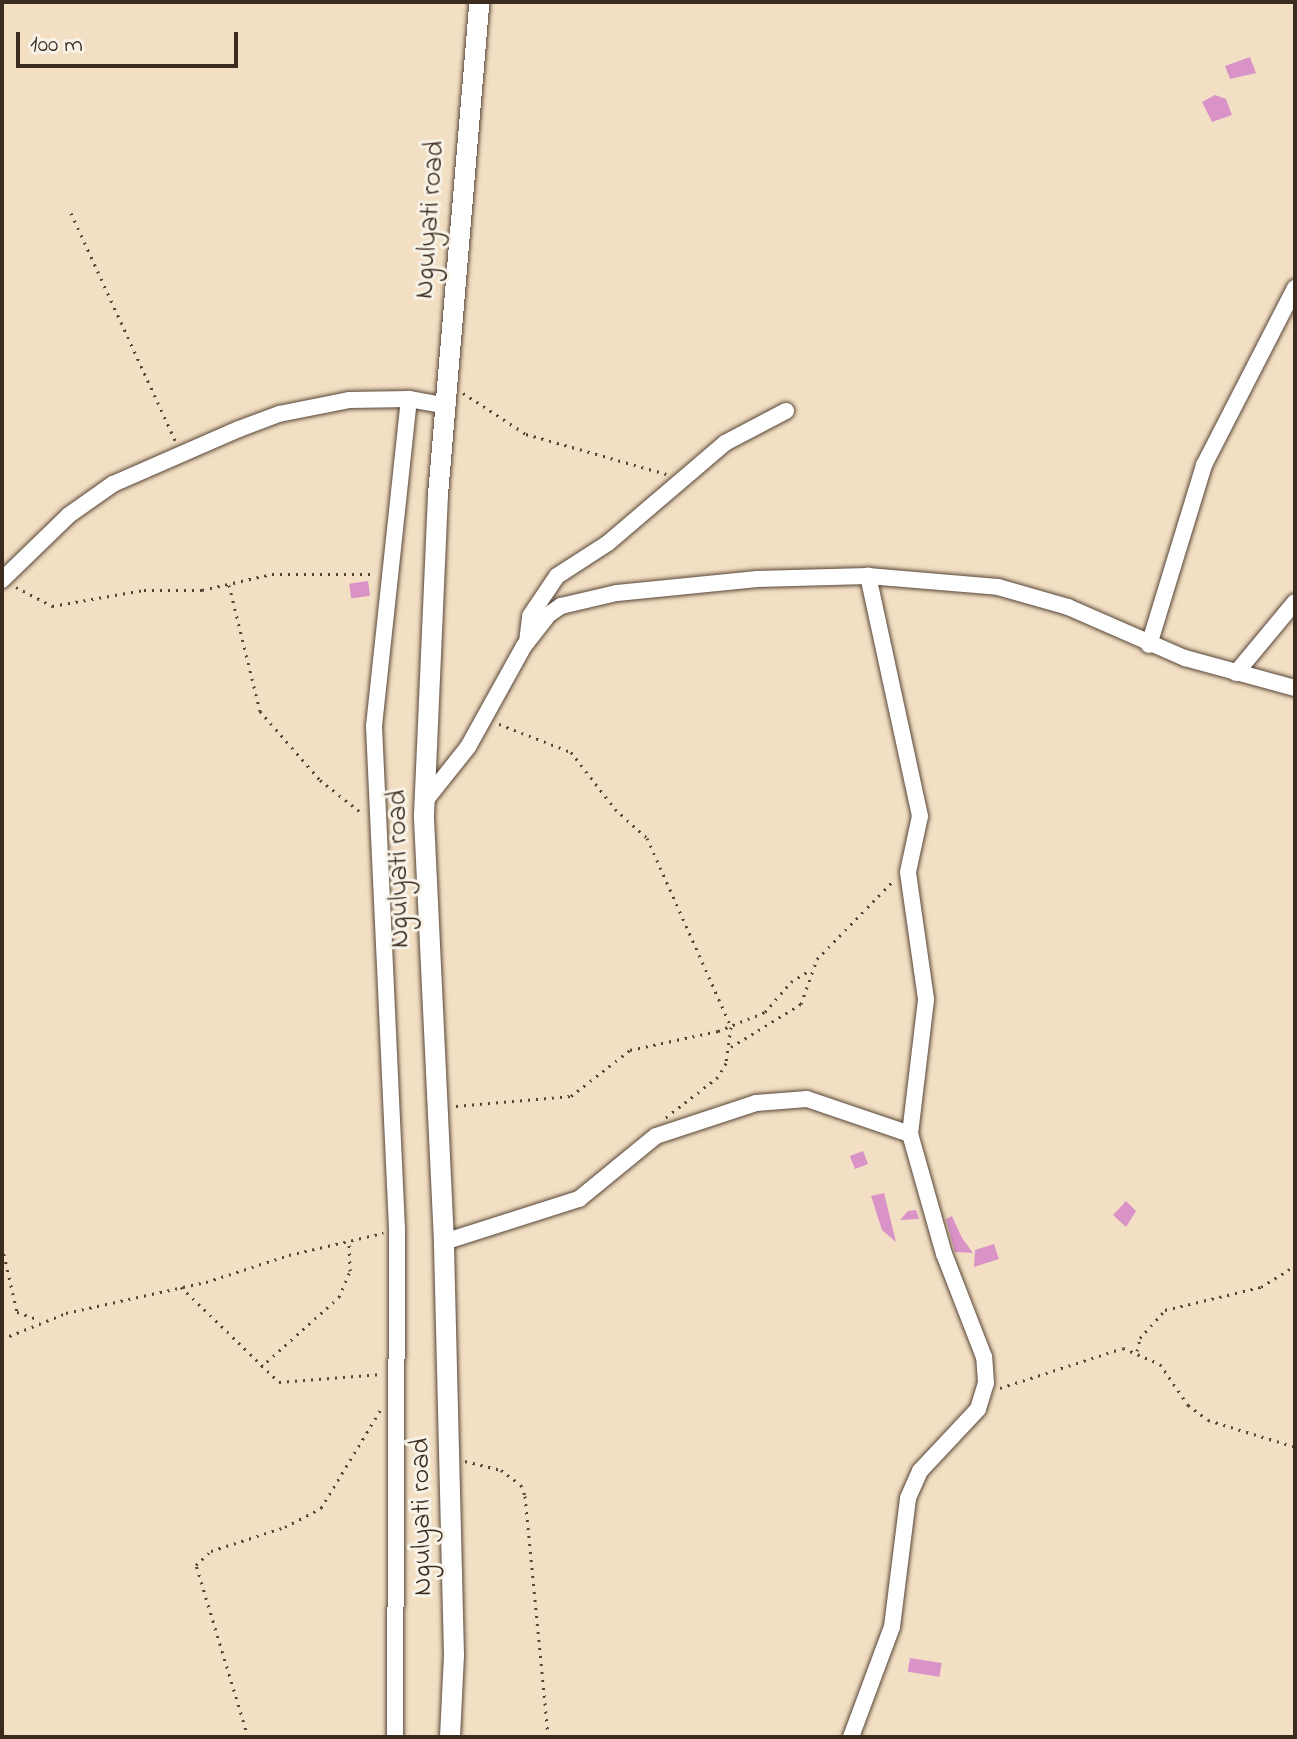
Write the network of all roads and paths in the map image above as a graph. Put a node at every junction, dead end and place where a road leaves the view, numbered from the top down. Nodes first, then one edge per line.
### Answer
1 (479, 2) edge
2 (71, 213) dead end
3 (1295, 288) edge
4 (448, 380) junction
5 (409, 399) junction
6 (447, 406) junction
7 (786, 411) dead end
8 (181, 455) junction
9 (681, 479) junction
10 (395, 572) junction
11 (868, 576) junction
12 (3, 579) edge
13 (229, 585) junction
14 (1295, 602) edge
15 (527, 643) junction
16 (1149, 645) junction
17 (1236, 673) junction
18 (1295, 688) edge
19 (485, 718) junction
20 (425, 801) junction
21 (381, 822) junction
22 (908, 867) junction
23 (810, 970) junction
24 (731, 1027) junction
25 (730, 1048) junction
26 (436, 1105) junction
27 (910, 1134) junction
28 (656, 1136) junction
29 (397, 1229) junction
30 (349, 1241) junction
31 (444, 1242) junction
32 (2, 1246) edge
33 (4, 1261) edge
34 (1295, 1266) edge
35 (181, 1287) junction
36 (41, 1321) junction
37 (2, 1339) edge
38 (1137, 1351) junction
39 (261, 1367) junction
40 (385, 1388) dead end
41 (986, 1395) junction
42 (383, 1402) dead end
43 (1295, 1447) edge
44 (449, 1458) junction
45 (248, 1737) edge
46 (395, 1737) edge
47 (450, 1737) edge
48 (548, 1737) edge
49 (851, 1737) edge

1 - 4 main road, Ngulyati road
2 - 8 path
3 - 16 street
4 - 6 main road, Ngulyati road
4 - 9 path
5 - 6 street
5 - 8 street
5 - 10 street
6 - 20 main road, Ngulyati road
7 - 9 street
8 - 12 street
9 - 15 street
10 - 13 path
10 - 21 street
11 - 15 street
11 - 16 street
11 - 22 street
12 - 13 path
13 - 21 path
14 - 17 street
15 - 19 street
16 - 17 street
17 - 18 street
19 - 20 street
19 - 24 path
20 - 26 main road, Ngulyati road
21 - 29 street
22 - 23 path
22 - 27 street
23 - 24 path
23 - 25 path
24 - 25 path
24 - 26 path
25 - 28 path
26 - 31 main road, Ngulyati road
27 - 28 street
27 - 41 street
28 - 31 street
29 - 30 path
29 - 46 street
30 - 35 path
30 - 39 path
31 - 44 main road, Ngulyati road
32 - 33 path
33 - 36 path
34 - 38 path
35 - 36 path
35 - 39 path
36 - 37 path
38 - 41 path
38 - 43 path
39 - 40 path
41 - 49 street
42 - 45 path
44 - 47 main road, Ngulyati road
44 - 48 path

